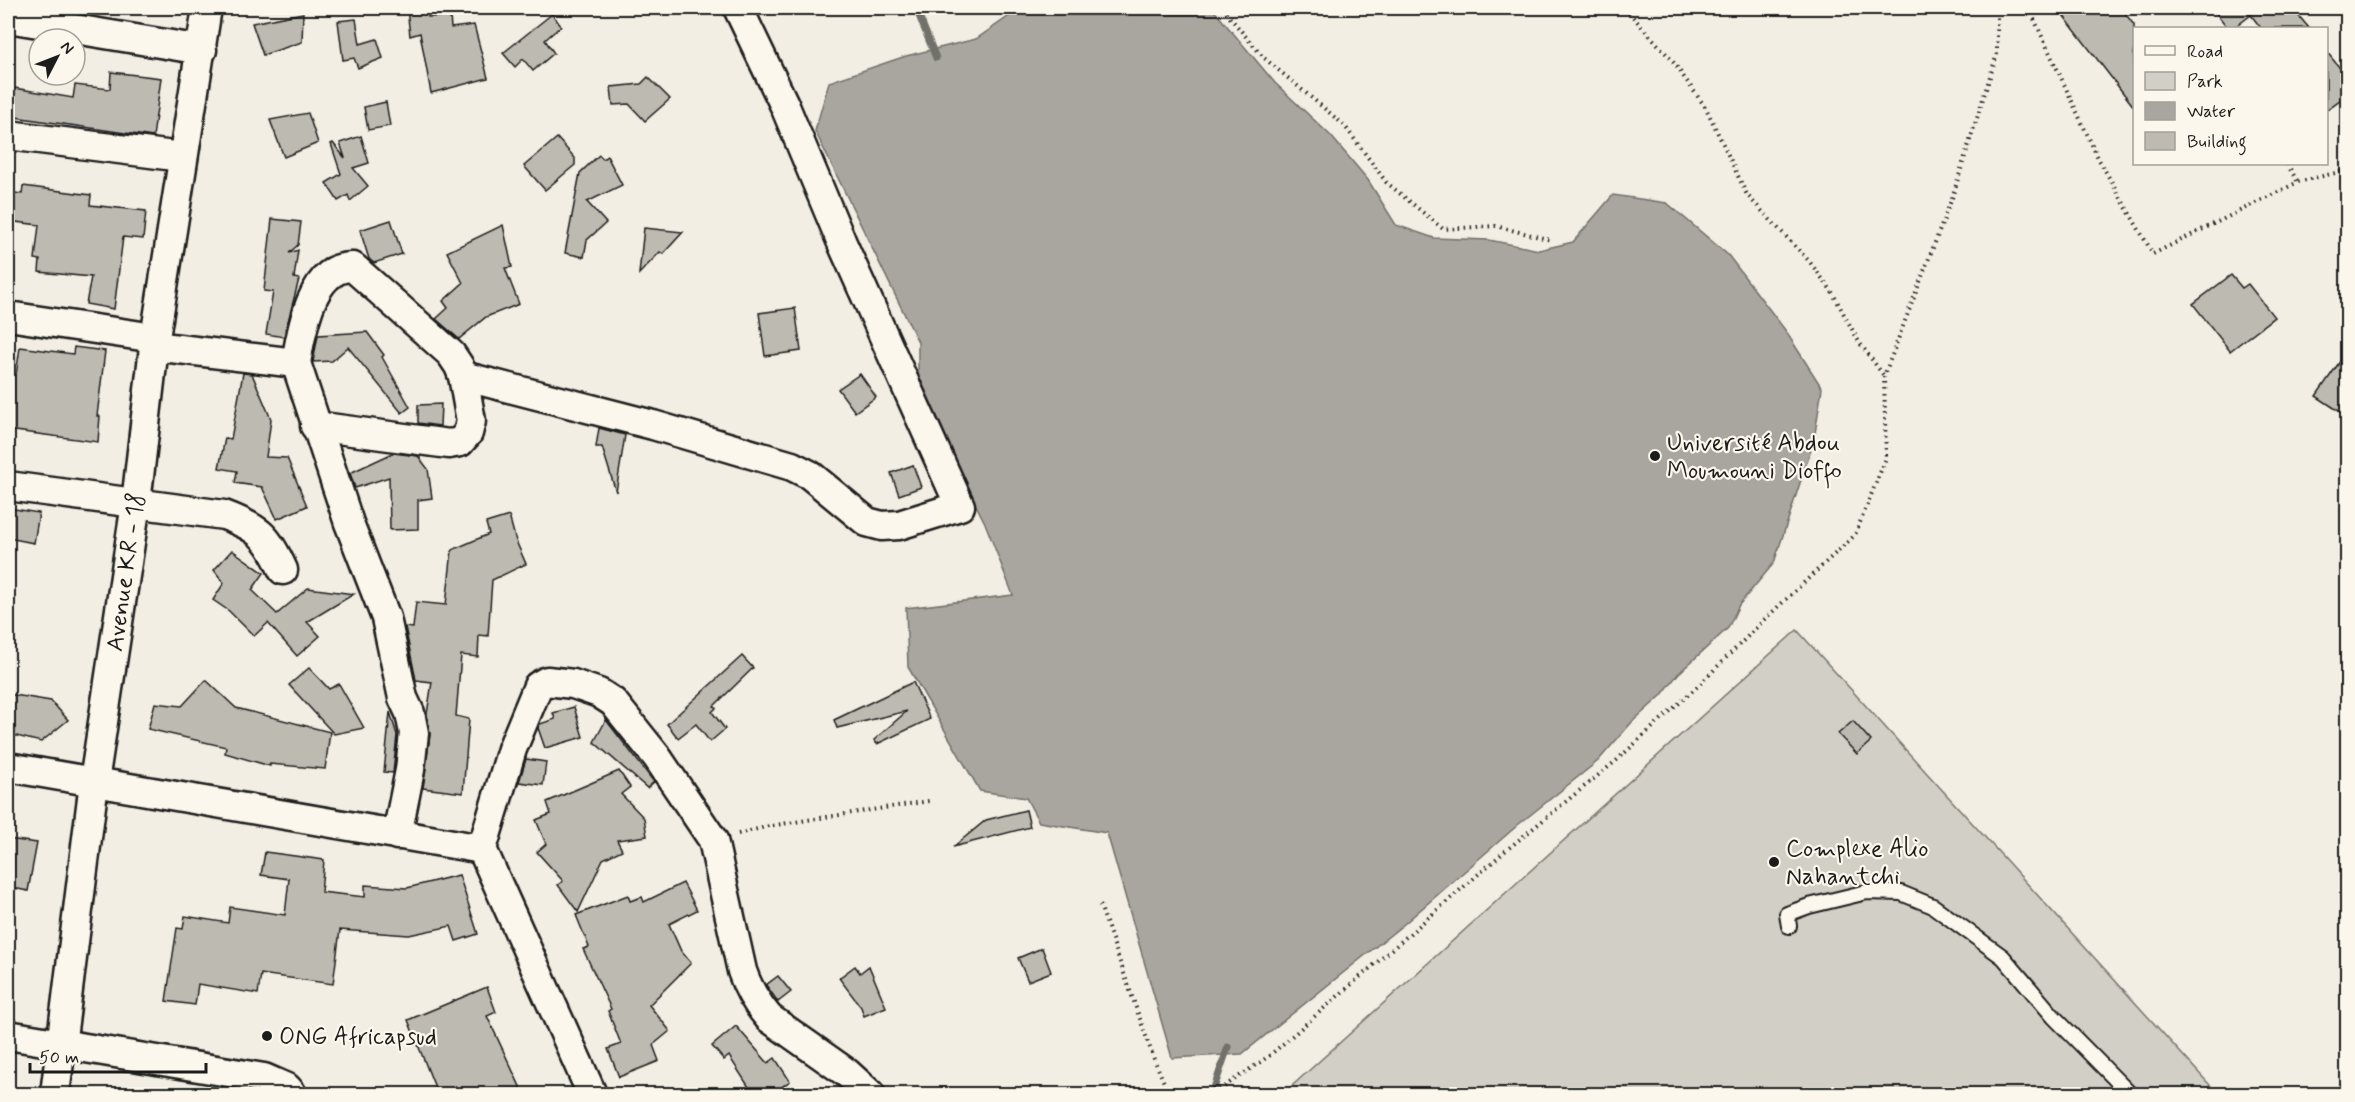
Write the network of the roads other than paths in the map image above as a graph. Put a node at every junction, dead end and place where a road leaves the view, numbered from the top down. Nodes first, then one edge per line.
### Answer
1 (207, 8) edge
2 (738, 8) edge
3 (8, 18) edge
4 (202, 50) junction
5 (8, 135) edge
6 (182, 157) junction
7 (8, 316) edge
8 (154, 342) junction
9 (296, 363) junction
10 (463, 376) junction
11 (315, 426) junction
12 (8, 486) edge
13 (136, 503) junction
14 (284, 570) dead end
15 (8, 767) edge
16 (94, 782) junction
17 (397, 835) junction
18 (482, 849) junction
19 (1789, 926) dead end
20 (8, 1035) edge
21 (62, 1043) junction
22 (55, 1095) edge
23 (292, 1095) edge
24 (592, 1095) edge
25 (870, 1095) edge
26 (2130, 1095) edge

1 - 4 street, Avenue KR - 18
2 - 10 street
3 - 4 street
4 - 6 street, Avenue KR - 18
5 - 6 street
6 - 8 street, Avenue KR - 18
7 - 8 street
8 - 9 street
8 - 13 street, Avenue KR - 18
9 - 10 street
9 - 11 street
10 - 11 street
11 - 17 street
12 - 13 street
13 - 14 street
13 - 16 street, Avenue KR - 18
15 - 16 street
16 - 17 street
16 - 21 street, Avenue KR - 18
17 - 18 street
18 - 24 street
18 - 25 street
19 - 26 lane
20 - 21 street
21 - 22 street, Avenue KR - 18
21 - 23 street

